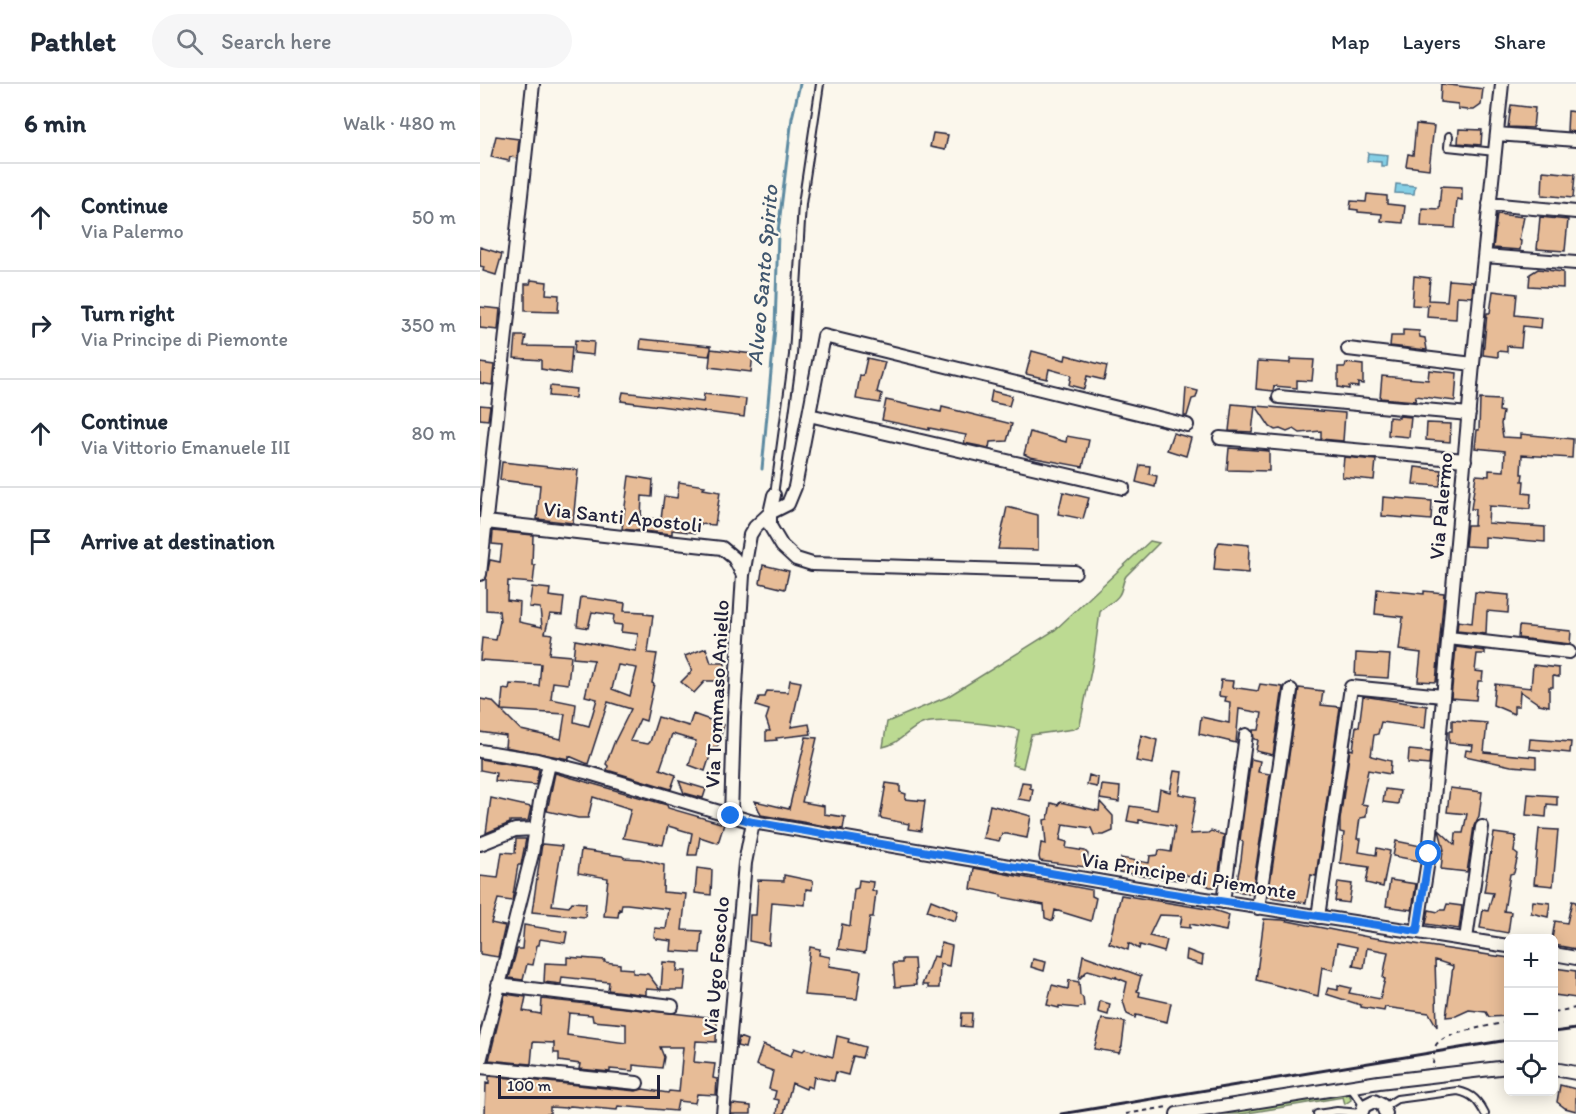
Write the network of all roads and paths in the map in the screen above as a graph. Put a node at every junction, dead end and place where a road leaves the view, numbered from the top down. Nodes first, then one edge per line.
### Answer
1 (533, 84) edge
2 (820, 84) edge
3 (1502, 84) edge
4 (1497, 134) junction
5 (1449, 136) dead end
6 (1576, 141) edge
7 (1495, 152) junction
8 (1489, 204) junction
9 (1576, 212) edge
10 (1485, 256) junction
11 (1576, 263) edge
12 (1348, 349) dead end
13 (1473, 364) junction
14 (1279, 397) dead end
15 (1469, 414) junction
16 (809, 415) junction
17 (1187, 425) dead end
18 (1220, 438) dead end
19 (1465, 460) junction
20 (1123, 488) dead end
21 (774, 495) joint
22 (770, 513) junction
23 (486, 522) junction
24 (1076, 572) dead end
25 (480, 574) edge
26 (743, 575) junction
27 (1449, 638) junction
28 (1569, 652) dead end
29 (1291, 690) dead end
30 (1443, 696) junction
31 (1246, 735) dead end
32 (480, 751) edge
33 (549, 764) junction
34 (731, 816) junction
35 (753, 822) junction
36 (1482, 827) dead end
37 (535, 829) junction
38 (480, 844) edge
39 (1223, 902) junction
40 (1258, 908) junction
41 (1318, 917) junction
42 (1417, 931) junction
43 (1466, 939) junction
44 (1504, 945) edge
45 (1558, 955) edge
46 (1576, 958) edge
47 (498, 985) junction
48 (672, 1006) dead end
49 (1576, 1008) edge
50 (1558, 1011) edge
51 (1504, 1023) edge
52 (480, 1061) edge
53 (480, 1067) edge
54 (1429, 1067) dead end
55 (1504, 1068) edge
56 (1558, 1070) edge
57 (1576, 1073) edge
58 (1379, 1082) junction
59 (637, 1083) dead end
60 (1351, 1088) junction
61 (1383, 1108) edge
62 (1362, 1111) edge
63 (723, 1114) edge
64 (1177, 1114) edge
65 (1317, 1114) edge
66 (1485, 1114) edge

1 - 23 street
2 - 21 lane
3 - 4 street, Via Palermo
4 - 6 street
4 - 7 street, Via Palermo
5 - 7 lane
7 - 8 street, Via Palermo
8 - 9 street
8 - 10 street, Via Palermo
10 - 11 street
10 - 13 street, Via Palermo
12 - 13 street
13 - 15 street, Via Palermo
14 - 15 street
15 - 19 street, Via Palermo
16 - 17 street, Via Tommaso Aniello
16 - 20 street
16 - 22 street, Via Tommaso Aniello
18 - 19 street
19 - 27 street, Via Palermo
21 - 22 street
22 - 24 street
22 - 26 street, Via Tommaso Aniello
23 - 25 street
23 - 26 street, Via Santi Apostoli
26 - 34 street, Via Tommaso Aniello
27 - 28 street
27 - 30 street, Via Palermo
29 - 40 street
30 - 41 street
30 - 42 street, Via Palermo
31 - 39 street
32 - 33 street, Via Principe di Piemonte
33 - 34 street, Via Principe di Piemonte
33 - 37 street
34 - 35 street, Via Principe di Piemonte
35 - 39 street, Via Principe di Piemonte
35 - 63 street, Via Ugo Foscolo
36 - 43 street
37 - 38 street
37 - 47 street
39 - 40 street, Via Principe di Piemonte
40 - 41 street, Via Principe di Piemonte
41 - 42 street, Via Principe di Piemonte
42 - 43 street, Via Principe di Piemonte
43 - 44 street, Via Principe di Piemonte
45 - 46 street
47 - 48 street
47 - 52 street
49 - 50 path
51 - 54 path
53 - 59 street
55 - 58 street
56 - 57 street
58 - 60 street
58 - 61 street
60 - 62 lane
60 - 64 street
61 - 62 street
61 - 66 lane
62 - 65 lane

